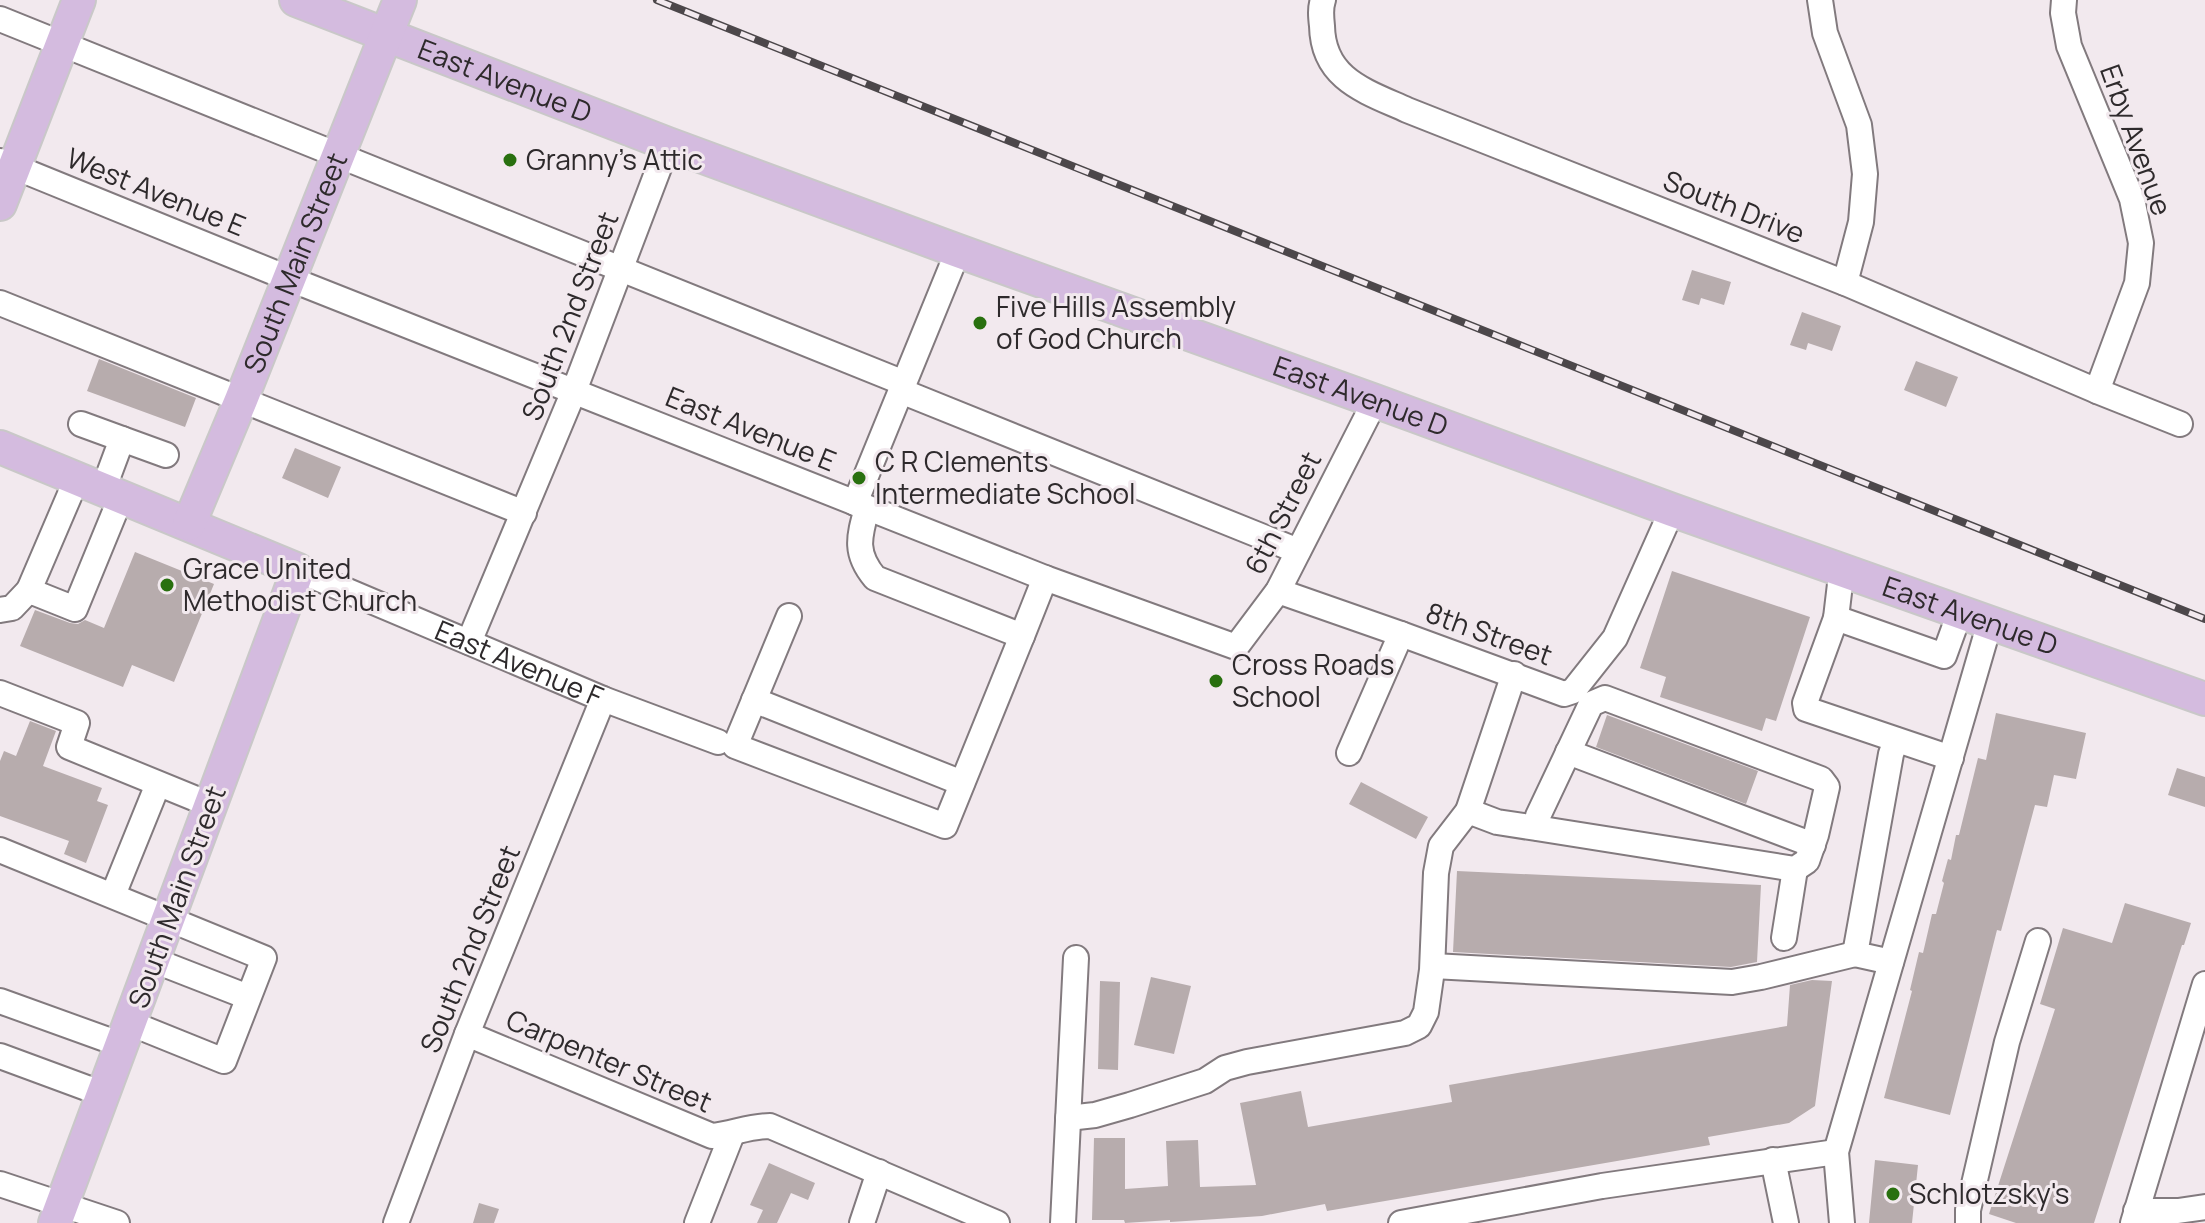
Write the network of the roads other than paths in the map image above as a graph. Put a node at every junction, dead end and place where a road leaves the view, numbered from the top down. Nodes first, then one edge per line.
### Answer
1 (79, 0) edge
2 (296, 0) edge
3 (400, 0) edge
4 (1323, 0) edge
5 (1820, 0) edge
6 (2064, 0) edge
7 (0, 19) edge
8 (386, 36) junction
9 (62, 44) junction
10 (668, 144) junction
11 (339, 156) junction
12 (7, 164) edge
13 (0, 204) edge
14 (958, 251) junction
15 (621, 269) junction
16 (290, 279) junction
17 (1845, 283) junction
18 (0, 303) edge
19 (902, 387) junction
20 (574, 391) junction
21 (2097, 391) junction
22 (241, 400) junction
23 (1375, 401) junction
24 (81, 424) dead end
25 (2180, 424) dead end
26 (122, 439) junction
27 (0, 447) edge
28 (166, 455) dead end
29 (100, 488) junction
30 (861, 505) junction
31 (1672, 510) junction
32 (524, 513) junction
33 (189, 524) junction
34 (1298, 551) junction
35 (298, 570) junction
36 (1844, 572) junction
37 (1045, 578) junction
38 (29, 590) junction
39 (1278, 591) junction
40 (0, 610) edge
41 (789, 616) dead end
42 (1975, 617) junction
43 (1836, 618) junction
44 (1401, 634) junction
45 (1022, 636) junction
46 (469, 642) junction
47 (1236, 647) joint
48 (1514, 674) junction
49 (0, 693) edge
50 (603, 699) junction
51 (2205, 699) edge
52 (754, 700) junction
53 (1896, 740) junction
54 (718, 742) dead end
55 (1568, 752) junction
56 (1349, 753) dead end
57 (1951, 758) junction
58 (962, 783) junction
59 (158, 784) junction
60 (211, 805) junction
61 (1468, 811) junction
62 (1536, 828) junction
63 (1813, 845) junction
64 (0, 850) edge
65 (1795, 869) junction
66 (113, 895) junction
67 (169, 918) junction
68 (1784, 938) dead end
69 (2038, 941) dead end
70 (1855, 954) junction
71 (1076, 958) dead end
72 (153, 960) junction
73 (1891, 962) junction
74 (1433, 966) junction
75 (2205, 984) edge
76 (248, 997) junction
77 (0, 1001) edge
78 (126, 1034) junction
79 (467, 1034) junction
80 (0, 1056) edge
81 (103, 1094) junction
82 (1068, 1118) junction
83 (732, 1134) junction
84 (1836, 1152) junction
85 (1773, 1160) junction
86 (879, 1172) junction
87 (0, 1184) edge
88 (2205, 1207) edge
89 (59, 1214) edge
90 (2134, 1217) edge
91 (1454, 1219) edge
92 (117, 1223) edge
93 (396, 1223) edge
94 (697, 1223) edge
95 (862, 1223) edge
96 (997, 1223) edge
97 (1063, 1223) edge
98 (1406, 1223) edge
99 (1786, 1223) edge
100 (1842, 1223) edge
101 (1968, 1223) edge

1 - 9 main road
2 - 8 main road, East Avenue D
3 - 8 main road, South Main Street
4 - 17 street, South Drive
5 - 17 street
6 - 21 street, Erby Avenue
7 - 9 street
8 - 10 main road, East Avenue D
8 - 11 main road, South Main Street
9 - 11 street
9 - 12 main road
10 - 14 main road, East Avenue D
10 - 15 street, South 2nd Street
11 - 15 street
11 - 16 main road, South Main Street
12 - 13 main road
12 - 16 street, West Avenue E
14 - 19 street
14 - 23 main road, East Avenue D
15 - 19 street
15 - 20 street, South 2nd Street
16 - 20 street, East Avenue E
16 - 22 main road, South Main Street
17 - 21 street, South Drive
18 - 22 street
19 - 30 street
19 - 34 street
20 - 30 street, East Avenue E
20 - 32 street, South 2nd Street
21 - 25 street, South Drive
22 - 32 street
22 - 33 main road, South Main Street
23 - 31 main road, East Avenue D
23 - 34 street, 6th Street
24 - 26 street
26 - 28 street
26 - 29 street
27 - 29 main road, East Avenue F
29 - 33 main road, East Avenue F
29 - 38 street
29 - 38 street
30 - 37 street, East Avenue E
30 - 45 street
31 - 36 main road, East Avenue D
31 - 48 street, 8th Street
32 - 46 street, South 2nd Street
33 - 35 main road, East Avenue F
34 - 39 street, 6th Street
35 - 46 street, East Avenue F
35 - 60 main road, South Main Street
36 - 42 main road, East Avenue D
36 - 43 street
37 - 45 street
37 - 47 street, East Avenue E
38 - 40 street
39 - 44 street, 8th Street
39 - 47 street, 6th Street
41 - 52 street
42 - 43 street
42 - 51 main road, East Avenue D
42 - 57 street
43 - 53 street
44 - 48 street, 8th Street
44 - 56 street
45 - 58 street
46 - 50 street, East Avenue F
48 - 61 street
49 - 59 street
50 - 54 street, East Avenue F
50 - 79 street, South 2nd Street
52 - 58 street
52 - 58 street
53 - 57 street
53 - 70 street
55 - 62 street
55 - 63 street
55 - 63 street
57 - 73 street
59 - 60 street
59 - 66 street
60 - 67 main road, South Main Street
61 - 62 street
61 - 74 street
62 - 65 street
63 - 65 street
64 - 66 street
65 - 68 street
66 - 67 street
67 - 72 main road, South Main Street
67 - 76 street
69 - 101 street
70 - 73 street
70 - 74 street
71 - 82 street
72 - 76 street
72 - 78 main road, South Main Street
73 - 84 street
74 - 82 street
75 - 90 street
76 - 78 street
77 - 78 street
78 - 81 main road, South Main Street
79 - 83 street, Carpenter Street
79 - 93 street, South 2nd Street
80 - 81 street
81 - 89 main road, South Main Street
82 - 97 street
83 - 86 street, Carpenter Street
83 - 94 street
84 - 85 street
84 - 100 street
85 - 91 street
85 - 99 street
86 - 95 street
86 - 96 street, Carpenter Street
87 - 89 street
88 - 90 street
89 - 92 street
91 - 98 street

